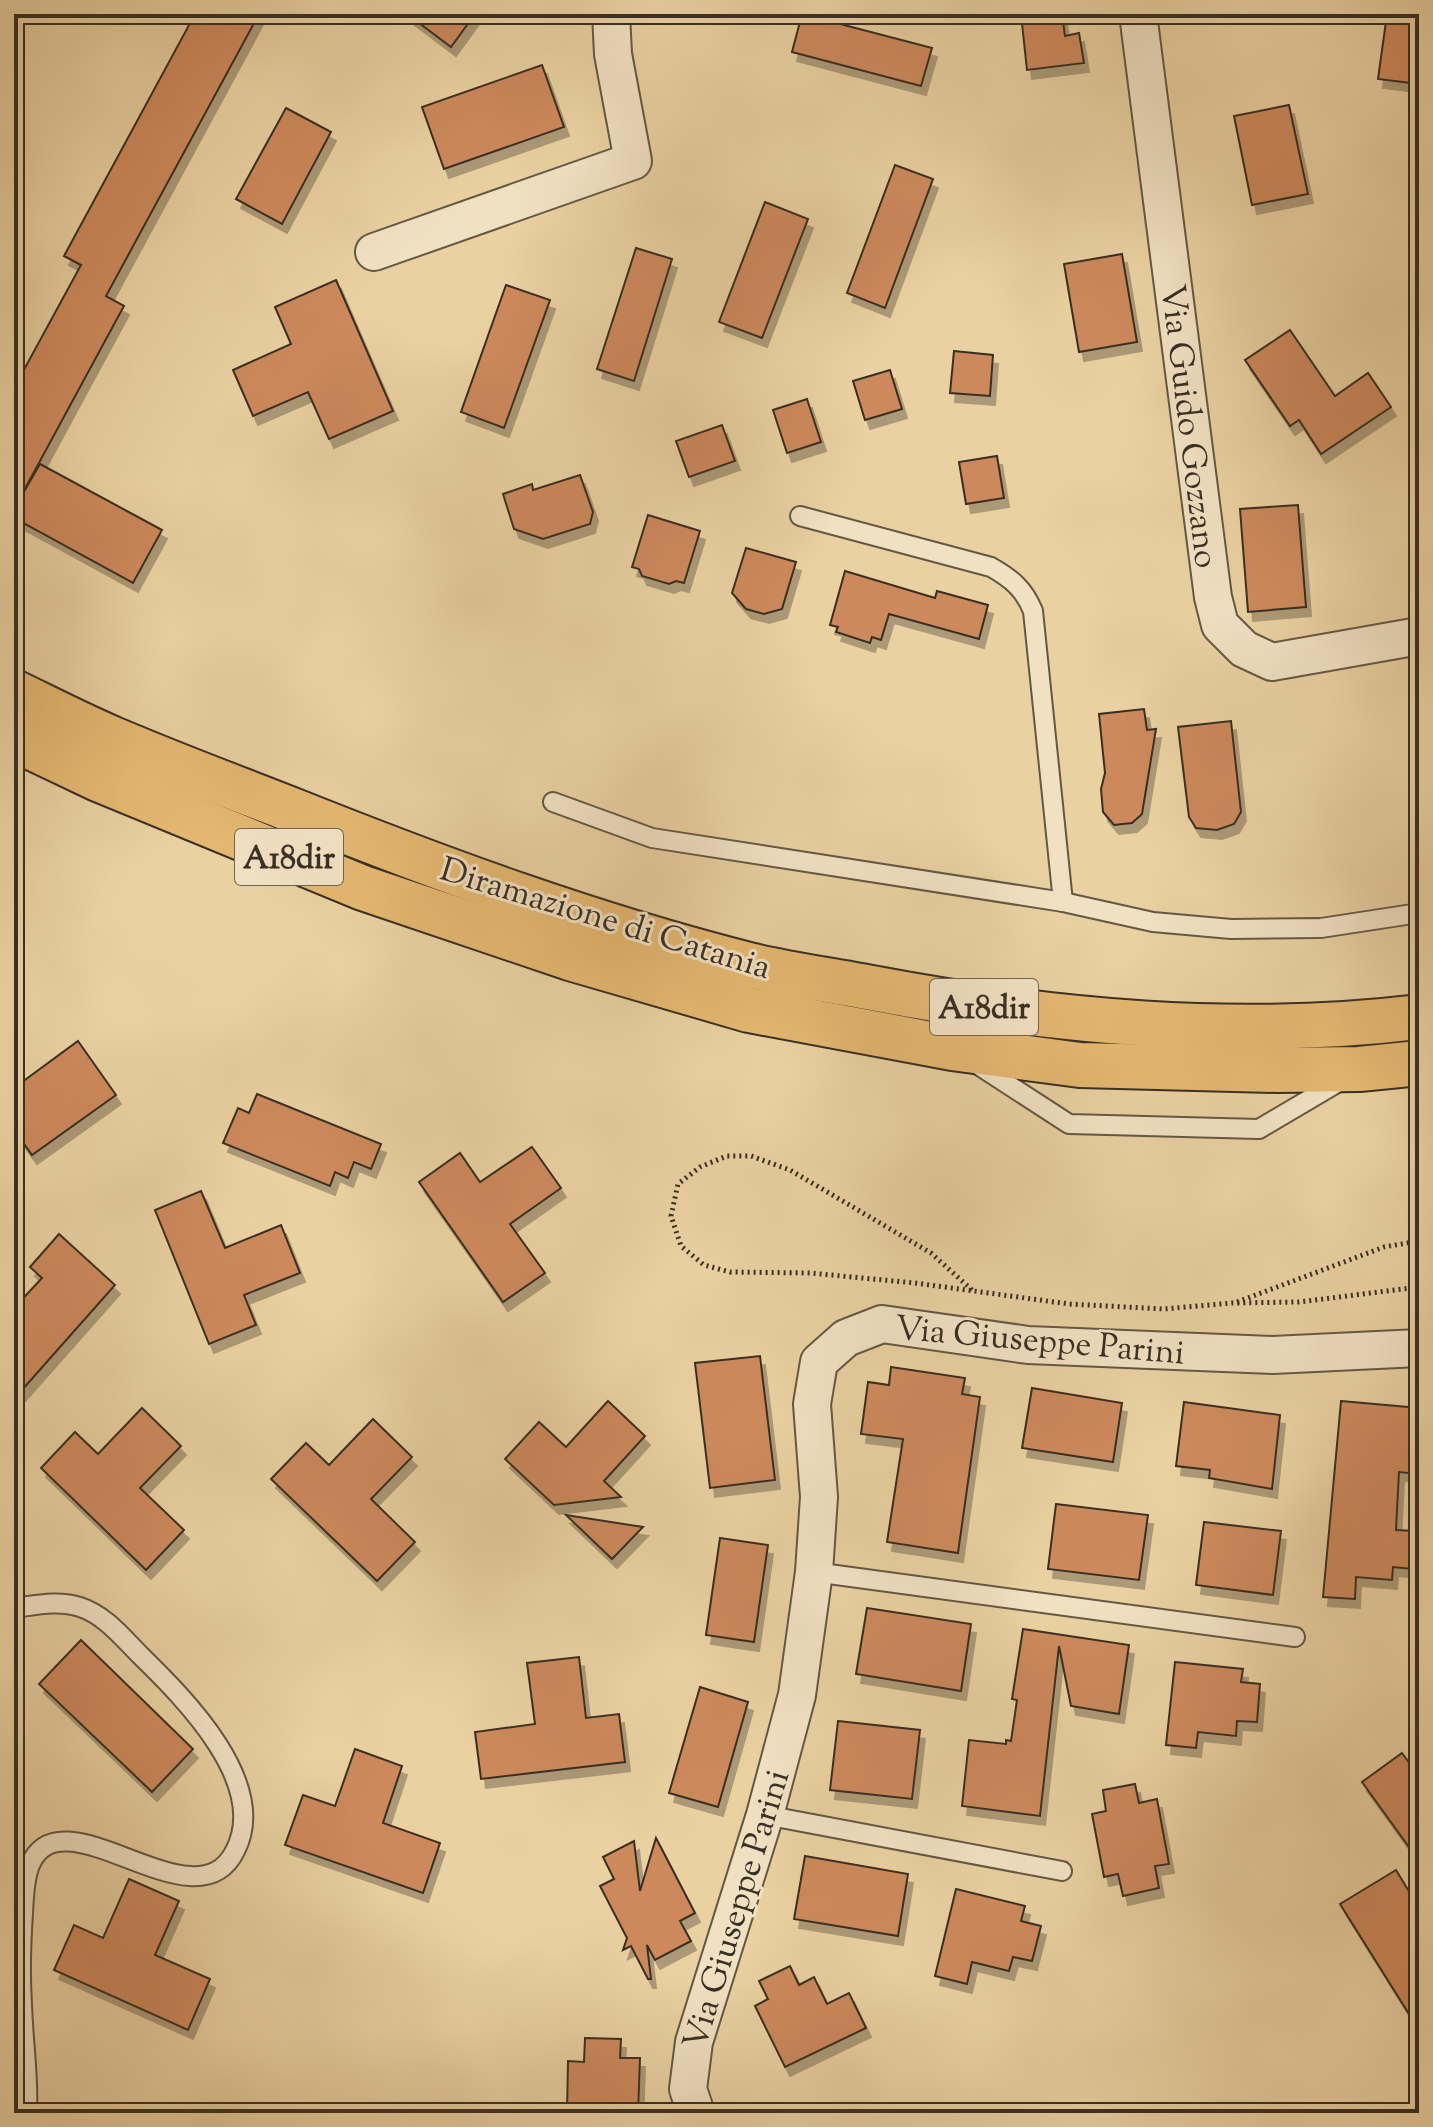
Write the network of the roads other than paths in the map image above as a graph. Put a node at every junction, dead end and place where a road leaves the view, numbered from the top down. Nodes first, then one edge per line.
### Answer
1 (611, 14) edge
2 (1138, 14) edge
3 (374, 252) dead end
4 (800, 516) dead end
5 (1419, 636) edge
6 (14, 692) edge
7 (14, 739) edge
8 (553, 802) dead end
9 (1063, 902) junction
10 (1419, 913) edge
11 (1419, 1017) edge
12 (952, 1048) junction
13 (1419, 1063) edge
14 (1359, 1069) junction
15 (1419, 1348) edge
16 (814, 1572) junction
17 (14, 1608) edge
18 (1295, 1637) dead end
19 (765, 1815) junction
20 (1062, 1871) dead end
21 (27, 2113) edge
22 (696, 2113) edge

1 - 3 street
2 - 5 street, Via Guido Gozzano
4 - 9 lane
6 - 11 highway, Diramazione di Catania / A18dir
7 - 12 highway, Diramazione di Catania / A18dir
8 - 9 lane
9 - 10 lane
12 - 14 highway, Diramazione di Catania / A18dir
12 - 14 lane
13 - 14 highway, Diramazione di Catania / A18dir
15 - 16 street, Via Giuseppe Parini
16 - 18 lane
16 - 19 street, Via Giuseppe Parini
17 - 21 lane
19 - 20 lane
19 - 22 street, Via Giuseppe Parini

